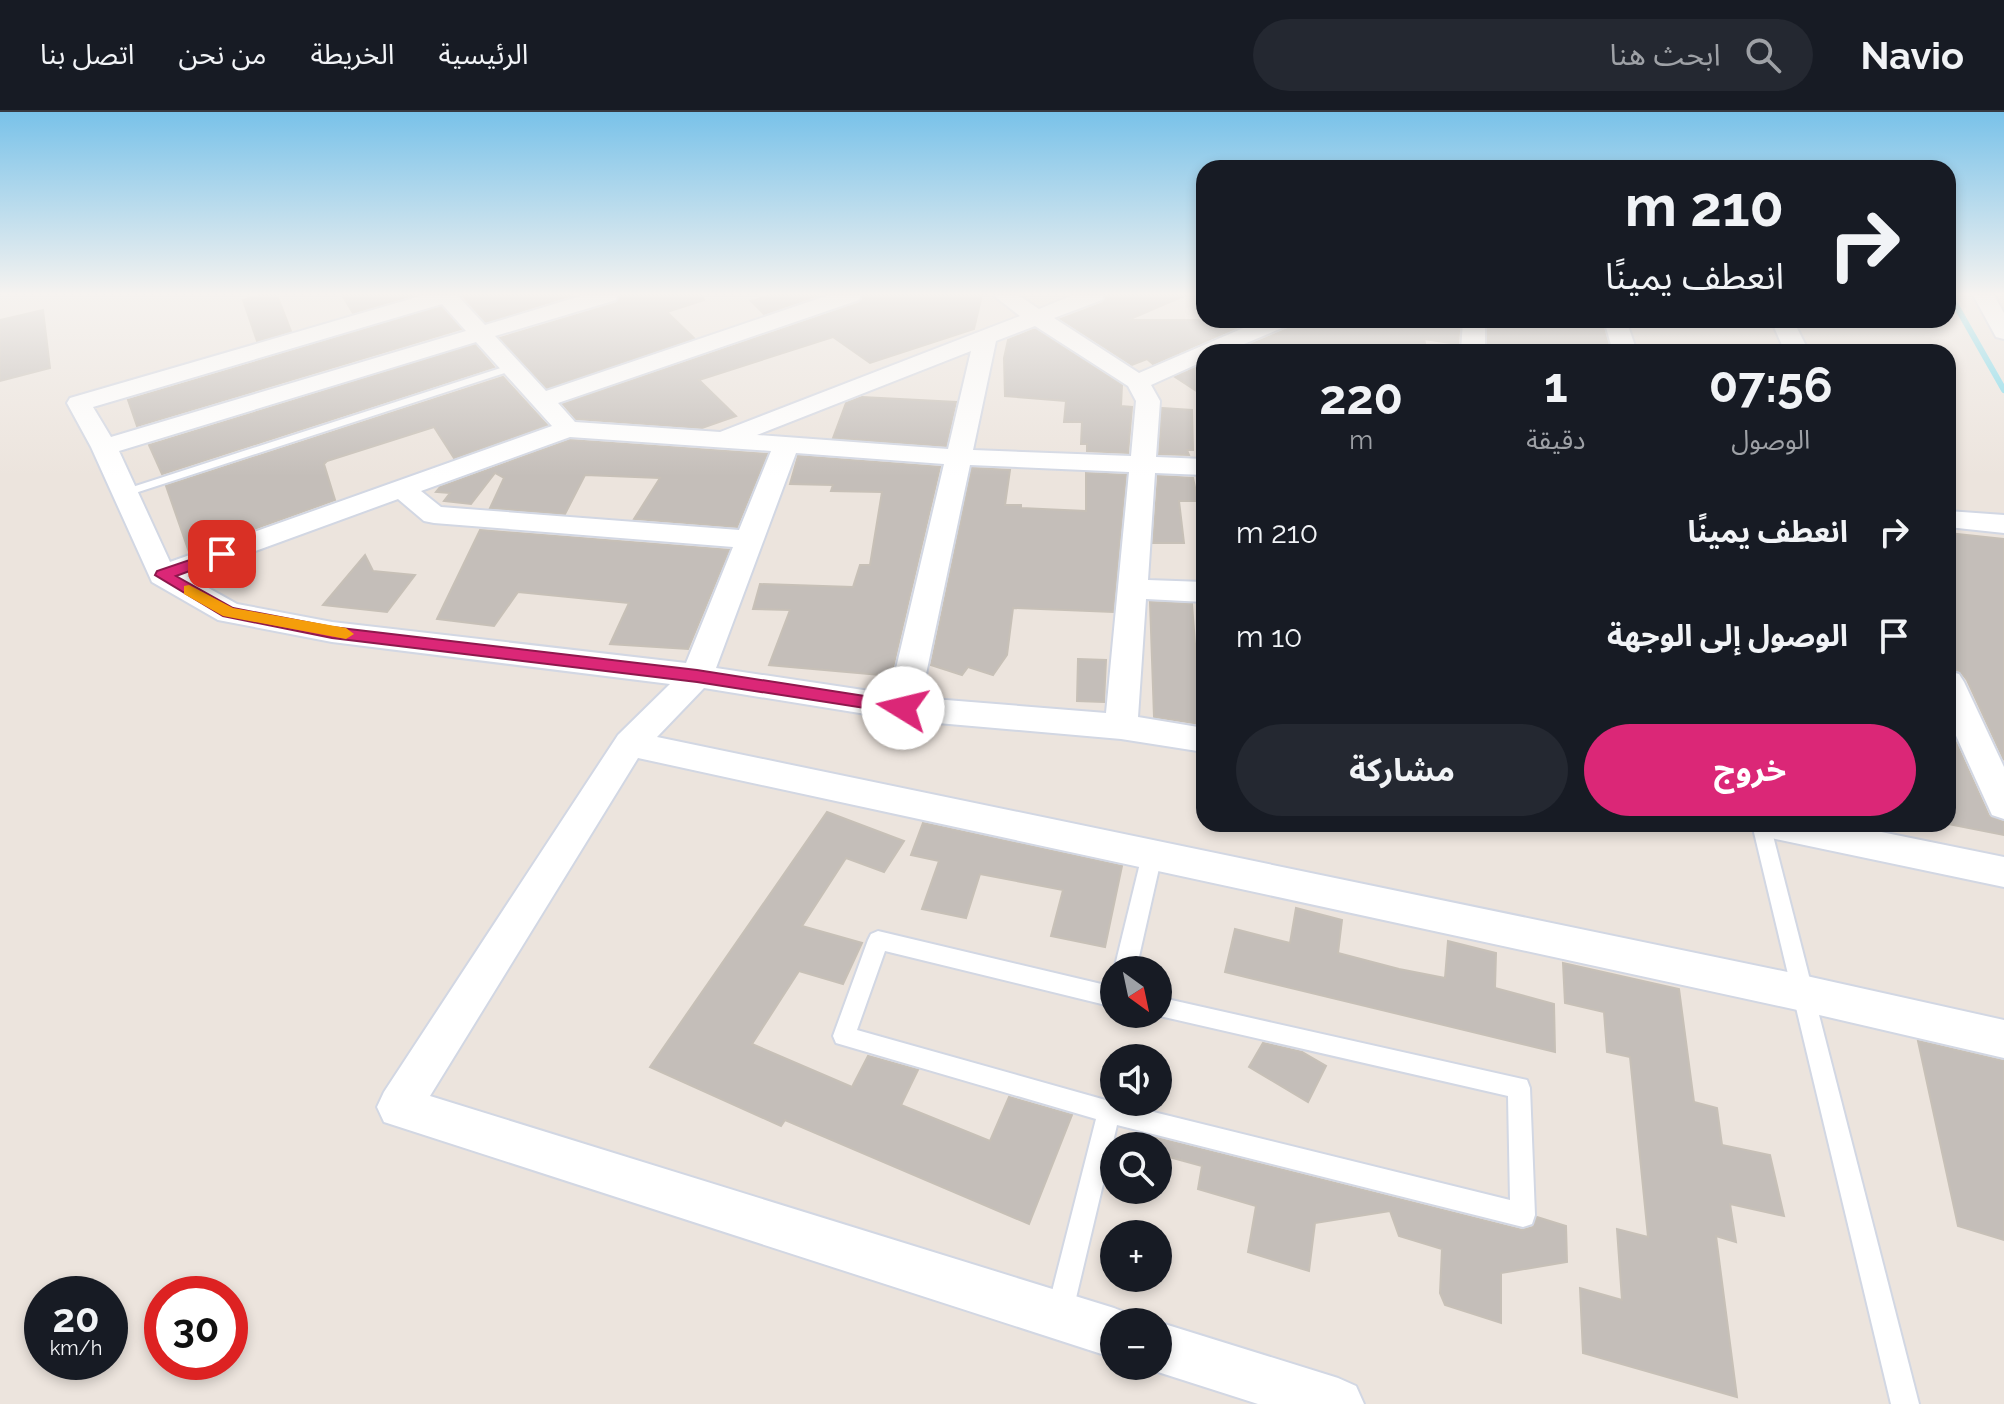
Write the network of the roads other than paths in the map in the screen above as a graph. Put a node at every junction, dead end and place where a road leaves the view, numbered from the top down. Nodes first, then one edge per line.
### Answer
1 (243, 355) edge
2 (405, 355) edge
3 (502, 355) edge
4 (675, 355) edge
5 (940, 355) edge
6 (981, 355) edge
7 (1096, 355) edge
8 (1196, 356) edge
9 (514, 368) junction
10 (1137, 382) junction
11 (541, 401) junction
12 (568, 429) junction
13 (717, 442) junction
14 (786, 446) junction
15 (104, 447) junction
16 (956, 457) junction
17 (1143, 463) junction
18 (1196, 466) edge
19 (402, 489) junction
20 (124, 492) junction
21 (1956, 520) edge
22 (2004, 524) edge
23 (749, 540) junction
24 (162, 575) junction
25 (1132, 589) junction
26 (1196, 592) edge
27 (697, 676) junction
28 (1956, 700) edge
29 (903, 708) junction
30 (1121, 727) junction
31 (1196, 739) edge
32 (630, 744) junction
33 (2004, 805) edge
34 (1763, 832) edge
35 (1810, 832) edge
36 (1152, 855) junction
37 (2004, 872) edge
38 (1128, 956) edge
39 (1802, 993) junction
40 (1100, 994) edge
41 (1172, 1010) edge
42 (2004, 1039) edge
43 (1100, 1109) edge
44 (1108, 1116) edge
45 (1125, 1116) edge
46 (1059, 1316) junction
47 (1100, 1329) edge
48 (1172, 1351) edge
49 (1338, 1404) edge
50 (1905, 1404) edge

1 - 15 street
2 - 15 street
3 - 9 street
4 - 11 street
5 - 13 street
6 - 16 street
7 - 10 street
8 - 10 street
9 - 11 street
9 - 20 lane
10 - 17 street
11 - 12 street
12 - 13 street
12 - 19 street
13 - 14 street
14 - 16 street
14 - 23 street
15 - 20 street
16 - 17 street
16 - 29 street
17 - 18 street
17 - 25 street
19 - 23 street
19 - 24 street
20 - 24 street
21 - 22 street
23 - 27 street
24 - 27 street
25 - 26 street
25 - 30 street
27 - 29 street
27 - 32 street
28 - 33 street
29 - 30 street
30 - 31 street
32 - 36 street
32 - 46 street
34 - 39 lane
35 - 37 street
36 - 38 lane
36 - 39 street
39 - 42 street
39 - 50 lane
40 - 43 lane
41 - 45 lane
44 - 46 lane
46 - 47 street
48 - 49 street

